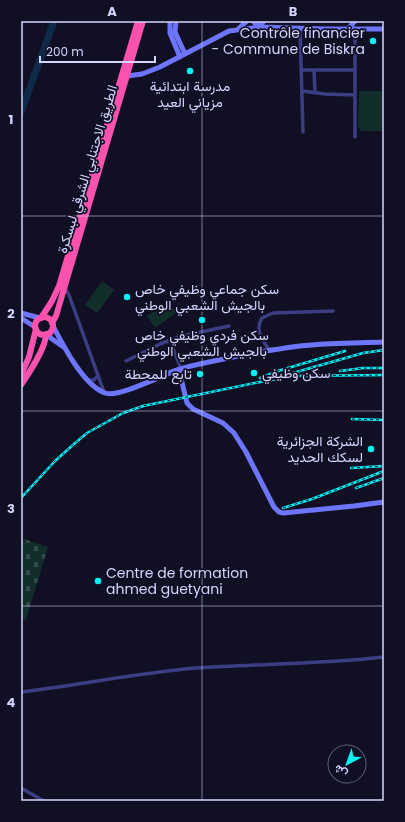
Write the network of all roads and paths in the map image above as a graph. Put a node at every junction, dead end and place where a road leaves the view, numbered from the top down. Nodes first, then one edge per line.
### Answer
1 (138, 21) edge
2 (143, 21) edge
3 (170, 21) edge
4 (176, 21) edge
5 (247, 21) edge
6 (253, 21) edge
7 (264, 21) edge
8 (355, 21) edge
9 (259, 28) junction
10 (300, 28) junction
11 (238, 29) junction
12 (384, 29) edge
13 (347, 30) junction
14 (357, 30) junction
15 (185, 54) junction
16 (180, 57) junction
17 (301, 70) junction
18 (314, 70) junction
19 (355, 70) junction
20 (127, 76) junction
21 (302, 91) junction
22 (315, 93) junction
23 (355, 95) junction
24 (303, 132) dead end
25 (355, 137) dead end
26 (64, 287) junction
27 (333, 311) dead end
28 (21, 313) edge
29 (21, 318) edge
30 (41, 318) junction
31 (52, 324) junction
32 (229, 326) dead end
33 (36, 328) junction
34 (46, 334) junction
35 (170, 340) junction
36 (384, 342) edge
37 (66, 349) junction
38 (270, 351) junction
39 (126, 360) dead end
40 (180, 369) junction
41 (21, 375) edge
42 (98, 375) junction
43 (88, 380) junction
44 (21, 385) edge
45 (104, 393) junction
46 (384, 502) edge
47 (384, 657) edge
48 (21, 692) edge
49 (21, 788) edge
50 (44, 801) edge

1 - 30 highway, الطريق الاجتنابي الشرقي لبسكرة
2 - 20 highway, الطريق الاجتنابي الشرقي لبسكرة
3 - 16 main road
4 - 15 main road
5 - 11 main road
6 - 9 main road
7 - 9 main road
8 - 13 main road
8 - 14 main road
9 - 10 main road
9 - 11 main road
10 - 13 main road
10 - 17 street
11 - 15 main road
12 - 14 main road
13 - 14 main road
14 - 19 street
15 - 16 main road
16 - 20 main road
17 - 18 street
17 - 21 street
18 - 19 street
18 - 22 street
19 - 23 street
20 - 26 highway, الطريق الاجتنابي الشرقي لبسكرة
21 - 22 street
21 - 24 street
22 - 23 street
23 - 25 street
26 - 31 highway, الطريق الاجتنابي الشرقي لبسكرة
26 - 42 street
27 - 38 street
28 - 30 main road
29 - 33 main road
30 - 31 highway
30 - 33 highway
31 - 34 highway
31 - 37 main road
32 - 35 street
33 - 34 highway
33 - 41 highway
34 - 37 main road
34 - 44 highway
35 - 39 street
35 - 40 street
36 - 38 main road
37 - 43 main road
38 - 40 main road
40 - 45 main road
40 - 46 main road
42 - 43 street
42 - 45 street
43 - 45 main road
47 - 48 street
49 - 50 street

